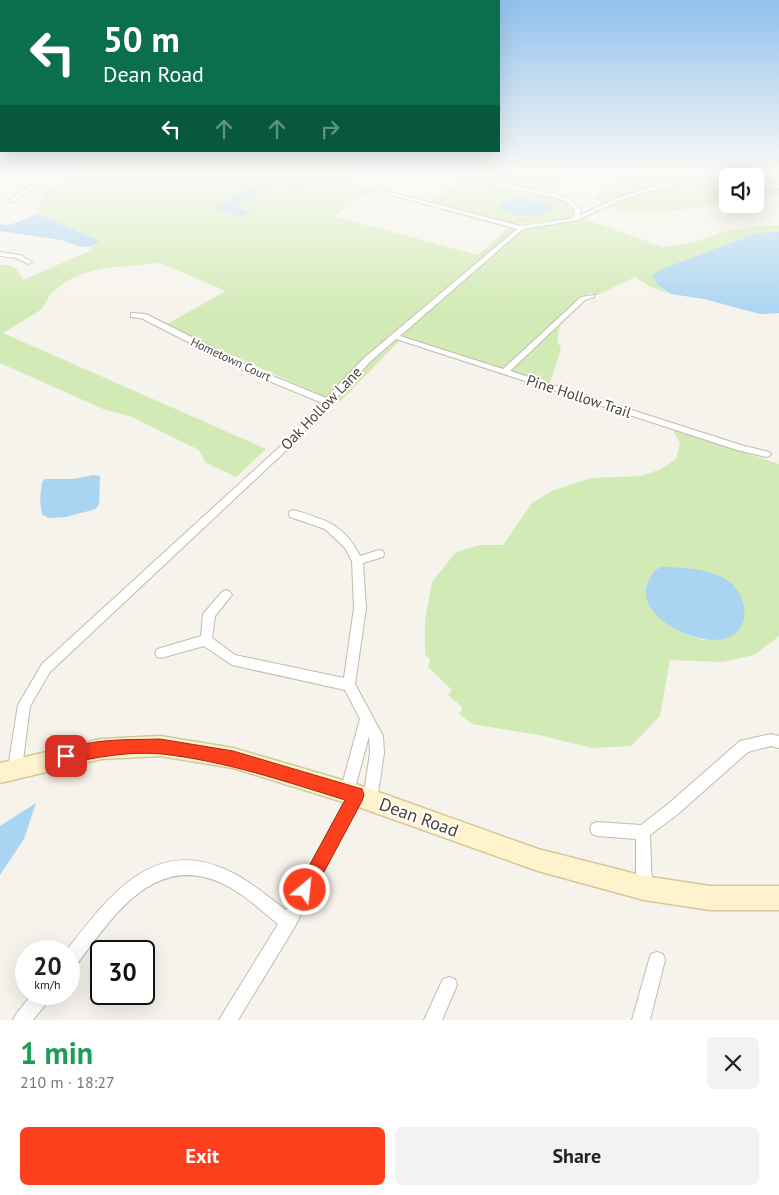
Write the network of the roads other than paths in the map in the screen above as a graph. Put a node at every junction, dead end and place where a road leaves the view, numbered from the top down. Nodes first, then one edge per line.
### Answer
1 (490, 220) edge
2 (572, 220) edge
3 (521, 228) junction
4 (0, 254) edge
5 (29, 262) dead end
6 (592, 296) dead end
7 (134, 315) dead end
8 (394, 336) junction
9 (504, 372) junction
10 (328, 402) junction
11 (766, 454) dead end
12 (294, 514) dead end
13 (379, 554) dead end
14 (357, 561) junction
15 (226, 594) dead end
16 (206, 640) junction
17 (161, 653) dead end
18 (349, 685) junction
19 (367, 718) junction
20 (779, 742) edge
21 (7, 771) edge
22 (358, 796) junction
23 (597, 829) dead end
24 (642, 832) junction
25 (644, 888) junction
26 (779, 898) edge
27 (288, 922) junction
28 (80, 947) edge
29 (657, 960) dead end
30 (449, 985) dead end
31 (34, 1005) edge
32 (22, 1020) edge
33 (228, 1020) edge
34 (433, 1020) edge
35 (641, 1020) edge

1 - 3 street
2 - 3 street
3 - 8 street, Oak Hollow Lane
4 - 5 street
6 - 9 street
7 - 10 street, Hometown Court
8 - 9 street, Pine Hollow Trail
8 - 10 street, Oak Hollow Lane
9 - 11 street, Pine Hollow Trail
10 - 21 street, Oak Hollow Lane
12 - 14 street
13 - 14 street
14 - 18 street
15 - 16 street
16 - 17 street
16 - 18 street
18 - 19 street
19 - 22 street
19 - 22 street
20 - 24 street
21 - 22 main road, Dean Road
22 - 25 main road, Dean Road
22 - 27 street
23 - 24 street
24 - 25 street
25 - 26 main road, Dean Road
27 - 28 street
27 - 33 street
29 - 35 street
30 - 34 street
31 - 32 street

